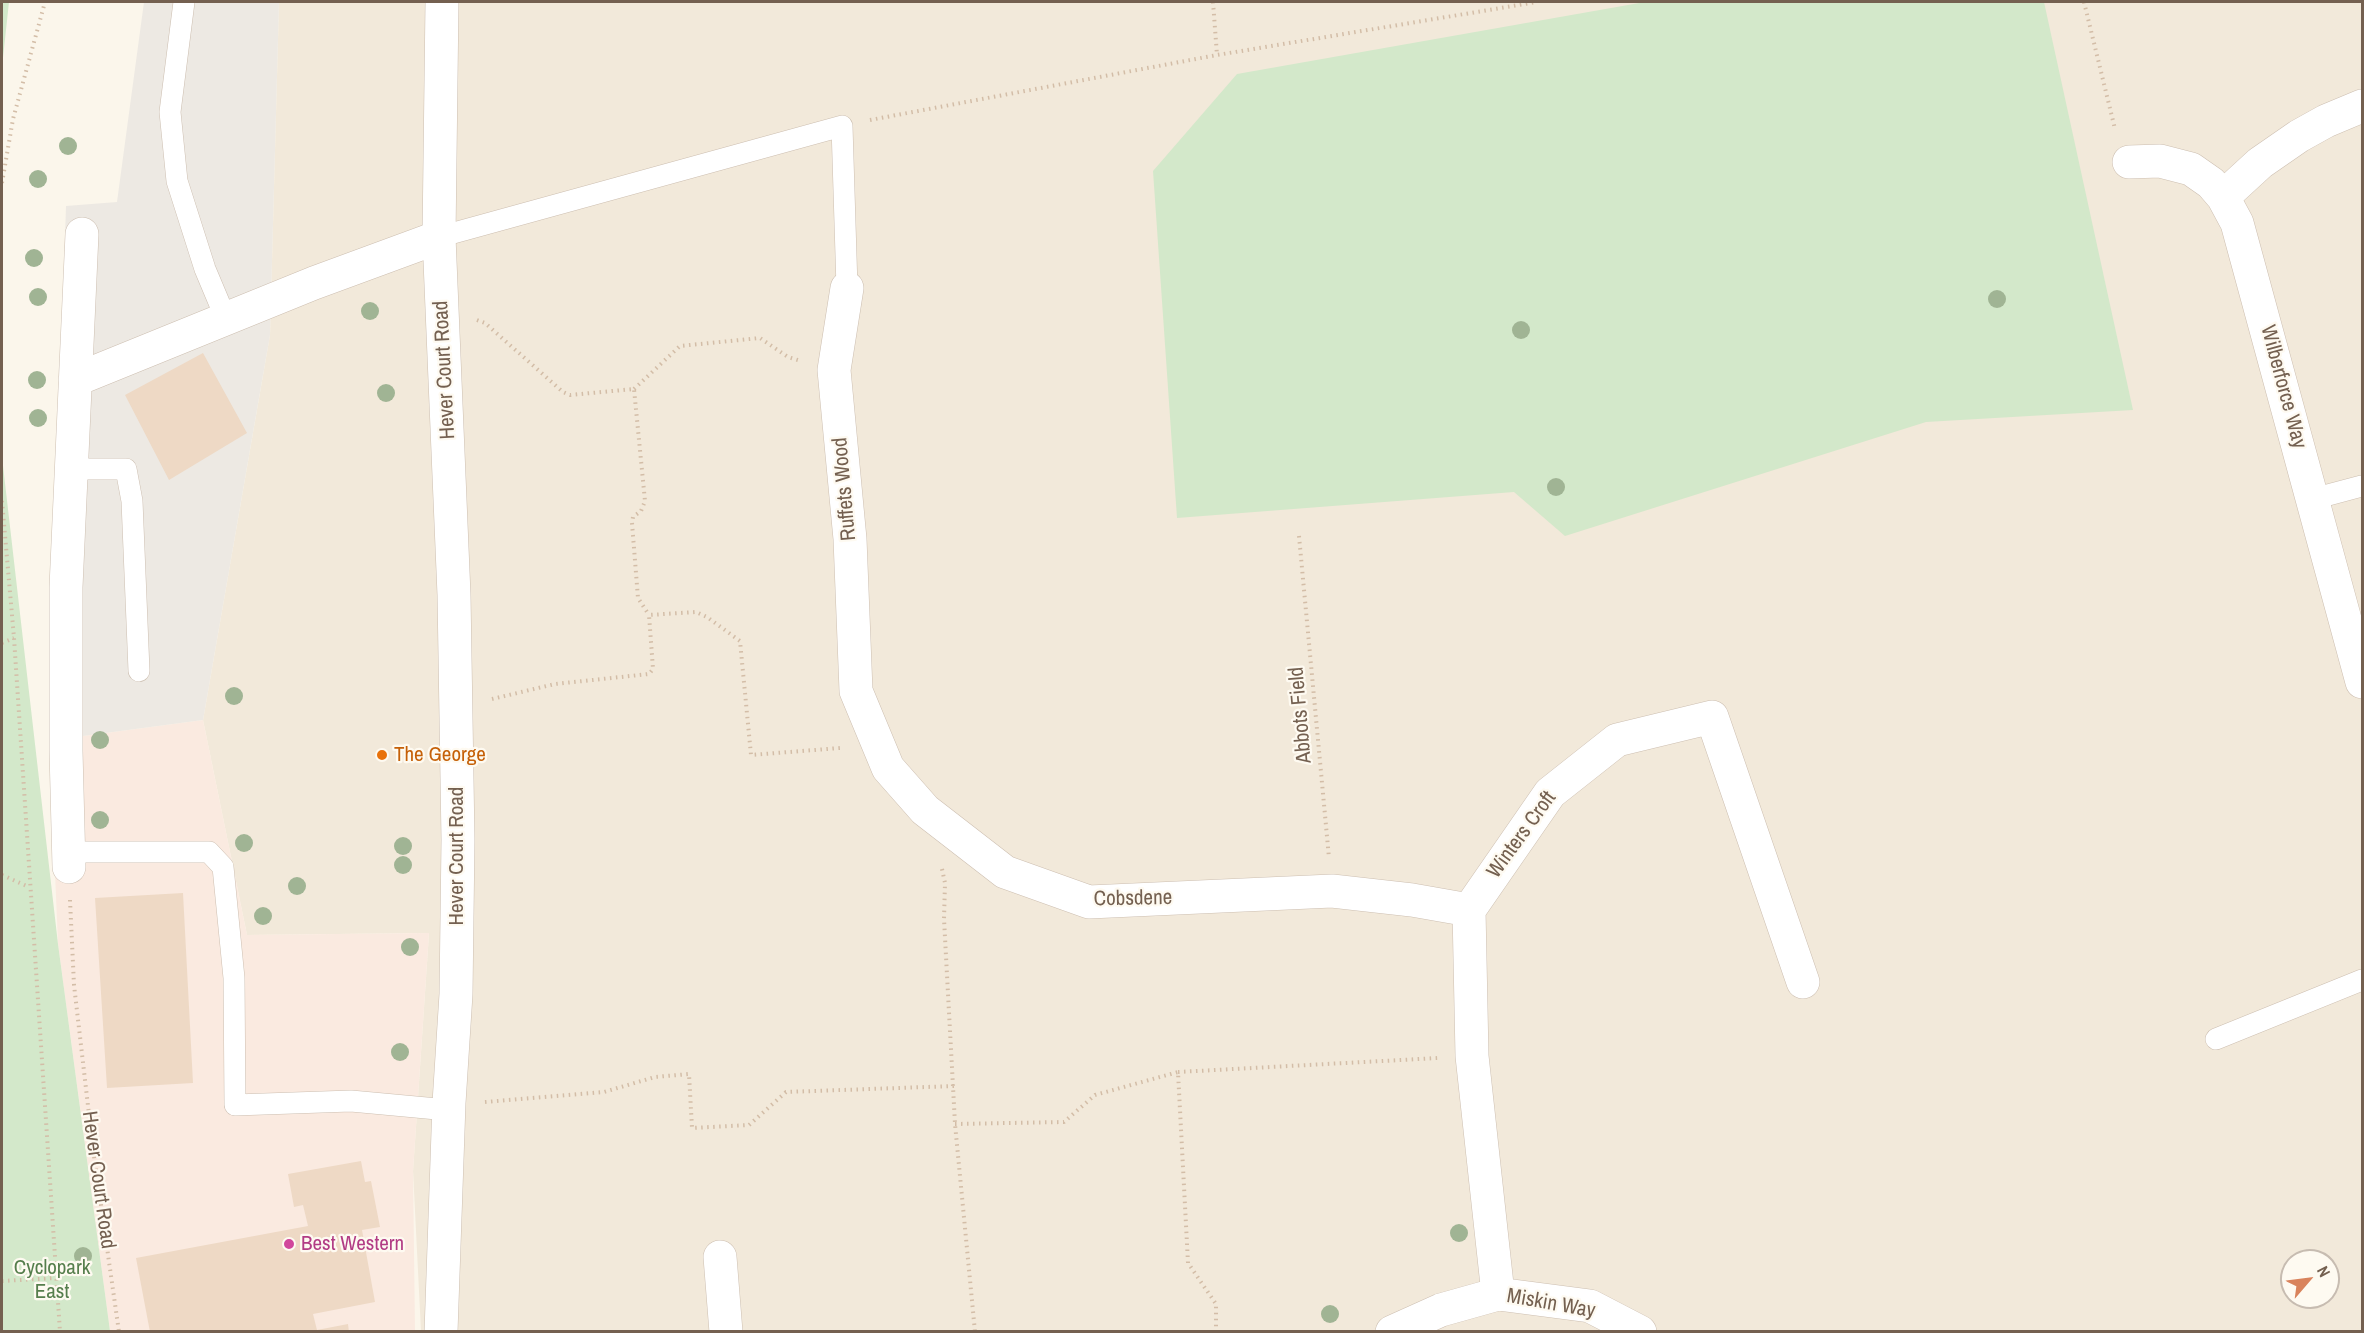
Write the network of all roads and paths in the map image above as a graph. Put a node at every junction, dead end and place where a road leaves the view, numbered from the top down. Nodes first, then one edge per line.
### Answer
1 (45, 2) edge
2 (184, 2) edge
3 (442, 2) edge
4 (1213, 2) edge
5 (1537, 2) edge
6 (2084, 2) edge
7 (1216, 55) junction
8 (2362, 106) edge
9 (842, 126) junction
10 (2129, 162) joint
11 (2, 183) edge
12 (2223, 197) junction
13 (82, 234) dead end
14 (439, 237) junction
15 (847, 288) joint
16 (226, 319) junction
17 (443, 320) junction
18 (834, 370) junction
19 (75, 381) junction
20 (634, 389) junction
21 (71, 469) junction
22 (2362, 486) edge
23 (2313, 499) junction
24 (2, 501) edge
25 (1299, 536) dead end
26 (649, 615) junction
27 (14, 638) junction
28 (2, 643) edge
29 (139, 671) dead end
30 (2362, 675) edge
31 (856, 691) joint
32 (486, 700) dead end
33 (845, 748) dead end
34 (69, 859) junction
35 (940, 864) dead end
36 (2, 875) edge
37 (29, 886) junction
38 (1332, 891) junction
39 (1469, 910) junction
40 (2362, 980) edge
41 (1803, 982) dead end
42 (2216, 1039) dead end
43 (1472, 1056) junction
44 (1178, 1072) junction
45 (954, 1086) junction
46 (448, 1106) junction
47 (955, 1124) junction
48 (720, 1257) dead end
49 (56, 1278) junction
50 (2, 1281) edge
51 (1498, 1294) junction
52 (60, 1332) edge
53 (118, 1332) edge
54 (441, 1332) edge
55 (726, 1332) edge
56 (975, 1332) edge
57 (1216, 1332) edge
58 (1392, 1332) edge
59 (1641, 1332) edge

1 - 11 path
2 - 16 lane
3 - 14 street, Hever Court Road
4 - 7 path
5 - 7 path
6 - 10 path
7 - 9 path
8 - 12 street
9 - 14 lane
9 - 15 lane
10 - 12 street, Wilberforce Way
12 - 23 street, Wilberforce Way
13 - 19 street
14 - 16 street
14 - 17 street, Hever Court Road
15 - 18 street, Ruffets Wood
16 - 19 street
17 - 20 path
17 - 46 street, Hever Court Road
18 - 20 path
18 - 31 street, Ruffets Wood
19 - 21 street
20 - 26 path
21 - 29 lane
21 - 34 street
22 - 23 lane
23 - 30 street, Wilberforce Way
24 - 27 path
25 - 38 path, Abbots Field
26 - 32 path
26 - 33 path
27 - 28 path
27 - 37 path
31 - 38 street, Cobsdene
34 - 46 lane
34 - 53 path, Hever Court Road
35 - 45 path
36 - 37 path
37 - 49 path
38 - 39 street, Cobsdene
39 - 41 street, Winters Croft
39 - 43 street
40 - 42 lane
43 - 44 path
43 - 51 street
44 - 47 path
44 - 57 path
45 - 46 path
45 - 47 path
46 - 54 street, Hever Court Road
47 - 56 path
48 - 55 street
49 - 50 path
49 - 52 path
51 - 58 street, Miskin Way
51 - 59 street, Miskin Way

